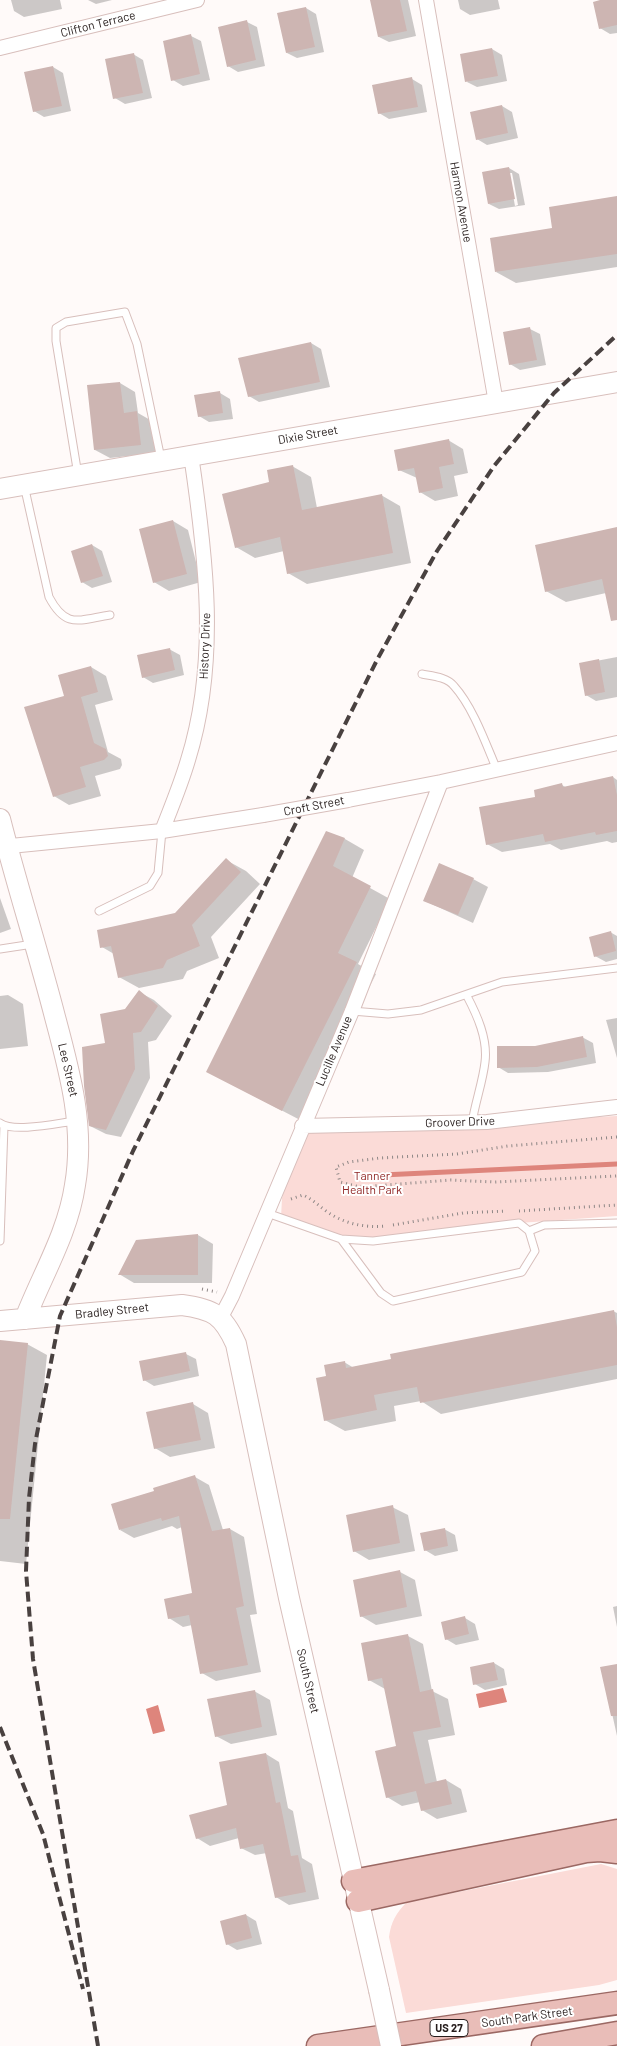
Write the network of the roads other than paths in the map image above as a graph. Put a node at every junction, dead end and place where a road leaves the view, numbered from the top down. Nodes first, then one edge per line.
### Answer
1 (197, 0) edge
2 (426, 0) edge
3 (0, 48) edge
4 (617, 382) edge
5 (496, 403) junction
6 (191, 455) junction
7 (161, 461) junction
8 (78, 475) junction
9 (24, 485) junction
10 (0, 489) edge
11 (110, 615) dead end
12 (422, 674) dead end
13 (617, 743) edge
14 (497, 770) junction
15 (441, 782) junction
16 (0, 819) edge
17 (162, 832) junction
18 (3, 846) edge
19 (99, 910) dead end
20 (36, 943) junction
21 (0, 949) edge
22 (617, 968) edge
23 (467, 996) junction
24 (352, 1011) junction
25 (617, 1107) edge
26 (78, 1120) junction
27 (472, 1123) junction
28 (2, 1124) edge
29 (302, 1126) junction
30 (267, 1213) junction
31 (617, 1223) edge
32 (529, 1231) junction
33 (341, 1239) junction
34 (0, 1241) edge
35 (221, 1317) junction
36 (25, 1319) junction
37 (0, 1321) edge
38 (617, 1831) edge
39 (617, 1852) edge
40 (356, 1891) junction
41 (617, 1995) edge
42 (617, 2003) edge
43 (580, 2010) junction
44 (617, 2033) edge
45 (566, 2042) junction
46 (318, 2046) edge
47 (391, 2046) edge
48 (543, 2046) edge
49 (614, 2046) edge

1 - 3 street, Clifton Terrace
2 - 5 street, Harmon Avenue
4 - 5 street, Dixie Street
5 - 6 street, Dixie Street
6 - 7 street, Dixie Street
6 - 17 street, History Drive
7 - 8 street, Dixie Street
7 - 8 lane
8 - 9 street, Dixie Street
9 - 10 street, Dixie Street
9 - 11 lane
12 - 14 lane
13 - 14 street, Croft Street
14 - 15 street, Croft Street
15 - 17 street, Croft Street, bridge
15 - 24 street, Lucille Avenue
16 - 18 street, Lee Street
17 - 18 street, Croft Street
17 - 19 lane
18 - 20 street, Lee Street
20 - 21 lane
20 - 26 street, Lee Street
22 - 23 lane
23 - 24 lane
23 - 27 lane
24 - 29 street, Lucille Avenue
25 - 27 street, Groover Drive
26 - 28 lane
26 - 36 street, Lee Street
27 - 29 street, Groover Drive
28 - 34 lane
29 - 30 street, Lucille Avenue
30 - 33 lane
30 - 35 street, Lucille Avenue
31 - 32 lane
32 - 33 lane
32 - 33 lane
35 - 36 street, Bradley Street
35 - 40 street, South Street
36 - 37 street, Bradley Street
38 - 40 main road
39 - 40 main road
40 - 47 street, South Street, bridge
41 - 43 main road
42 - 43 main road, South Park Street / US 27
43 - 46 main road, South Park Street / US 27
44 - 45 main road
45 - 48 main road
45 - 49 main road

